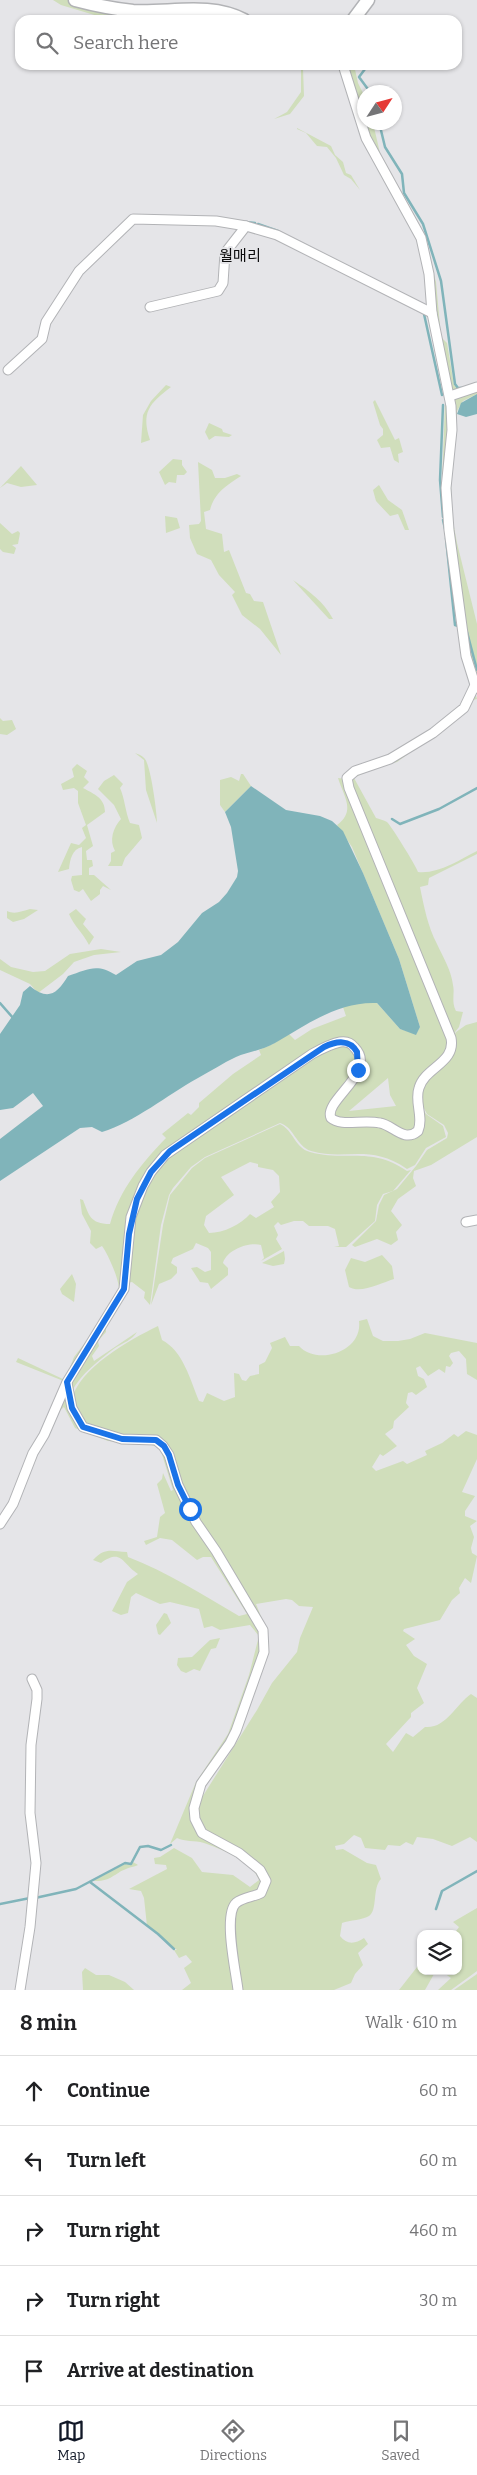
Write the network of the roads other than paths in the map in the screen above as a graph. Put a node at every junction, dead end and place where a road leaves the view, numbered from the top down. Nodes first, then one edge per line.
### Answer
1 (75, 0) edge
2 (368, 0) edge
3 (232, 15) edge
4 (357, 15) edge
5 (345, 70) edge
6 (246, 226) junction
7 (150, 307) dead end
8 (432, 313) junction
9 (8, 370) dead end
10 (477, 387) edge
11 (450, 396) junction
12 (476, 687) edge
13 (477, 1220) edge
14 (466, 1222) dead end
15 (67, 1382) junction
16 (0, 1524) edge
17 (32, 1679) dead end
18 (20, 1990) edge
19 (238, 1990) edge

1 - 3 street
2 - 4 street
5 - 8 street
6 - 7 street
6 - 8 street
6 - 9 street
8 - 11 street
10 - 11 street
11 - 12 street
12 - 15 street
13 - 14 street
15 - 16 street
15 - 19 street
17 - 18 street

